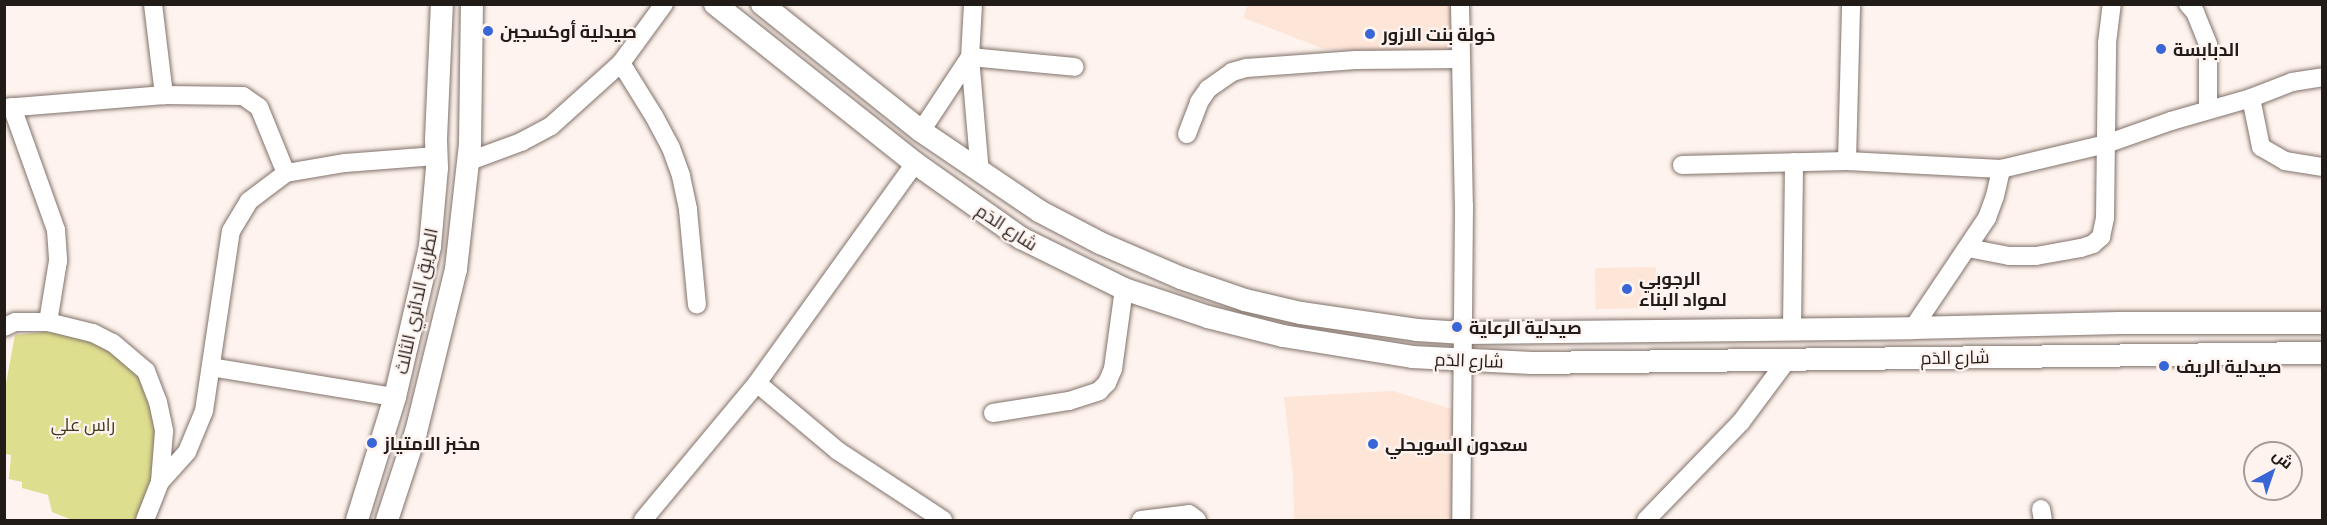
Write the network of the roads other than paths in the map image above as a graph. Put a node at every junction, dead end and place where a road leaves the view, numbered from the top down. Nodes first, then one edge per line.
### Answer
1 (153, 4) edge
2 (442, 4) edge
3 (472, 4) edge
4 (664, 4) edge
5 (714, 4) edge
6 (762, 4) edge
7 (973, 4) edge
8 (1460, 4) edge
9 (1851, 4) edge
10 (2112, 4) edge
11 (2188, 4) edge
12 (970, 57) junction
13 (1461, 59) junction
14 (621, 63) junction
15 (1075, 67) dead end
16 (2322, 77) edge
17 (164, 95) junction
18 (2251, 98) junction
19 (8, 108) edge
20 (2208, 110) junction
21 (921, 131) junction
22 (1187, 134) dead end
23 (2106, 144) junction
24 (436, 156) junction
25 (1847, 161) junction
26 (467, 162) junction
27 (1794, 162) junction
28 (915, 163) junction
29 (1682, 165) dead end
30 (2322, 167) edge
31 (2001, 169) junction
32 (286, 173) junction
33 (980, 173) junction
34 (1968, 248) junction
35 (1124, 289) junction
36 (696, 305) dead end
37 (48, 322) junction
38 (2322, 323) edge
39 (4, 327) edge
40 (1913, 328) junction
41 (1792, 330) junction
42 (1462, 333) junction
43 (2322, 353) edge
44 (1788, 359) junction
45 (1464, 360) junction
46 (211, 367) junction
47 (757, 383) junction
48 (395, 397) junction
49 (993, 413) dead end
50 (160, 482) junction
51 (360, 513) edge
52 (389, 517) edge
53 (145, 520) edge
54 (643, 520) edge
55 (943, 520) edge
56 (1141, 520) edge
57 (1197, 520) edge
58 (1461, 520) edge
59 (1646, 520) edge

1 - 17 street
2 - 24 main road, الطريق الدائري الثالث
3 - 26 main road, الطريق الدائري الثالث
4 - 14 street
5 - 28 main road, شارع الدَم
6 - 21 main road, شارع الدَم
7 - 12 street
8 - 13 street
9 - 25 street
10 - 23 street
11 - 20 street
12 - 15 street
12 - 21 street
12 - 33 street
13 - 22 street
13 - 42 street
14 - 26 street
14 - 36 street
16 - 18 street
17 - 19 street
17 - 32 street
18 - 20 street
18 - 30 street
19 - 37 street
20 - 23 street
21 - 33 main road, شارع الدَم
23 - 31 street
23 - 34 street
24 - 32 street
24 - 48 main road, الطريق الدائري الثالث
25 - 27 street
25 - 31 street
26 - 52 main road, الطريق الدائري الثالث
27 - 29 street
27 - 41 street
28 - 35 main road, شارع الدَم
28 - 47 street
31 - 34 street
32 - 46 street
33 - 42 main road, شارع الدَم
34 - 40 street
35 - 45 main road, شارع الدَم
35 - 49 street
37 - 39 street
37 - 50 street
38 - 40 main road, شارع الدَم
40 - 41 main road, شارع الدَم
41 - 42 main road, شارع الدَم
42 - 45 street
43 - 44 main road, شارع الدَم
44 - 45 main road, شارع الدَم
44 - 59 street
45 - 58 street
46 - 48 street
46 - 50 street
47 - 54 street
47 - 55 street
48 - 51 main road, الطريق الدائري الثالث
50 - 53 street
51 - 52 main road
56 - 57 street

